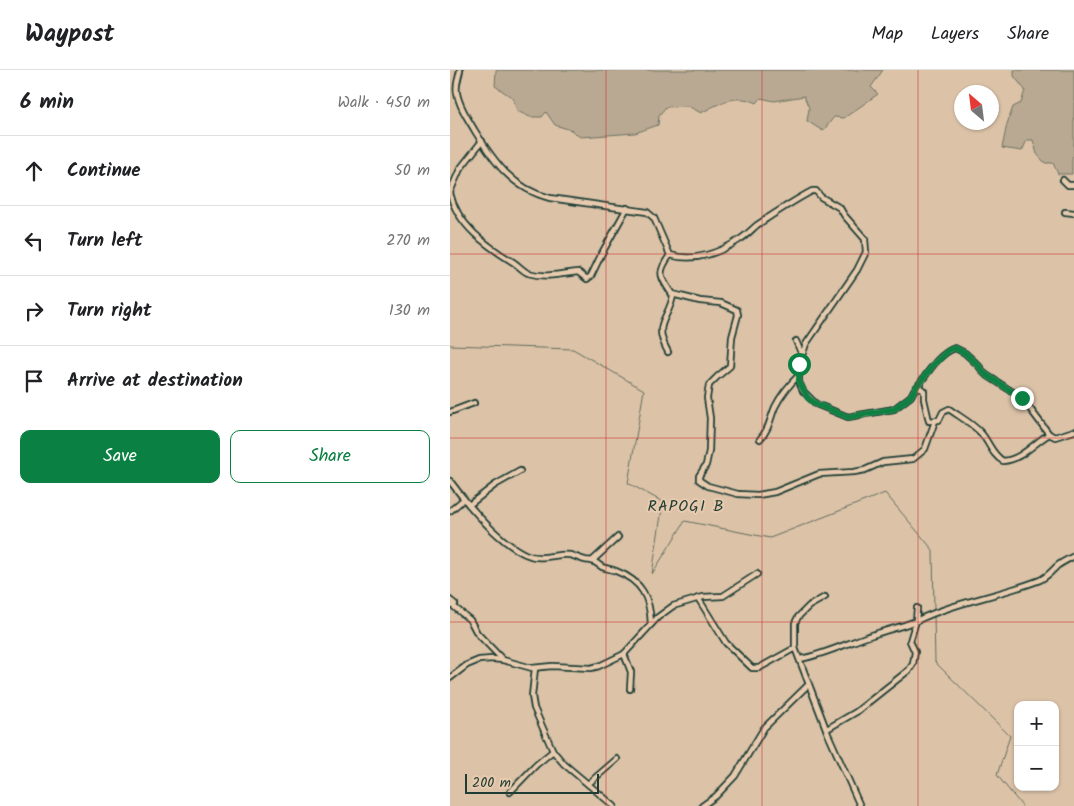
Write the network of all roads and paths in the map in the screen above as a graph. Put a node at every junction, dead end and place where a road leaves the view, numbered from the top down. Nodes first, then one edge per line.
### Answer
1 (460, 70) edge
2 (482, 142) junction
3 (1062, 180) dead end
4 (1074, 185) edge
5 (450, 192) edge
6 (626, 208) junction
7 (1065, 212) dead end
8 (1074, 213) edge
9 (670, 255) junction
10 (672, 294) junction
11 (796, 340) dead end
12 (668, 352) dead end
13 (802, 355) junction
14 (799, 375) junction
15 (918, 386) junction
16 (474, 403) dead end
17 (450, 412) edge
18 (935, 421) junction
19 (1074, 431) edge
20 (1049, 434) junction
21 (760, 439) dead end
22 (520, 471) dead end
23 (450, 480) edge
24 (464, 499) junction
25 (469, 505) junction
26 (450, 512) edge
27 (618, 537) dead end
28 (1074, 556) edge
29 (592, 561) junction
30 (757, 574) dead end
31 (826, 597) dead end
32 (698, 598) junction
33 (450, 600) edge
34 (917, 608) dead end
35 (916, 621) junction
36 (651, 624) junction
37 (795, 648) junction
38 (624, 654) junction
39 (800, 659) junction
40 (503, 660) junction
41 (535, 668) junction
42 (450, 678) edge
43 (808, 685) junction
44 (630, 689) dead end
45 (827, 729) junction
46 (553, 751) junction
47 (617, 759) dead end
48 (588, 784) junction
49 (510, 792) dead end
50 (614, 806) edge
51 (702, 806) edge
52 (860, 806) edge

1 - 2 street
2 - 5 street
2 - 6 street
3 - 4 street
5 - 6 street
6 - 9 street
7 - 8 street
9 - 10 street
9 - 13 street
10 - 12 street
10 - 18 street
11 - 13 street
13 - 14 street
14 - 15 street
14 - 21 street
15 - 18 street
15 - 20 street
16 - 17 street
18 - 20 street
19 - 20 street
22 - 25 street
23 - 24 street
24 - 25 street
24 - 26 street
25 - 29 street
27 - 29 street
28 - 35 street
29 - 36 street
30 - 32 street
31 - 37 street
32 - 36 street
32 - 37 street
33 - 40 street
34 - 35 street
35 - 39 street
35 - 45 street
36 - 38 street
37 - 39 street
38 - 41 street
38 - 44 street
39 - 43 street
40 - 41 street
40 - 42 street
41 - 46 street
43 - 45 street
43 - 51 street
45 - 52 street
46 - 48 street
46 - 49 street
47 - 48 street
48 - 50 street

